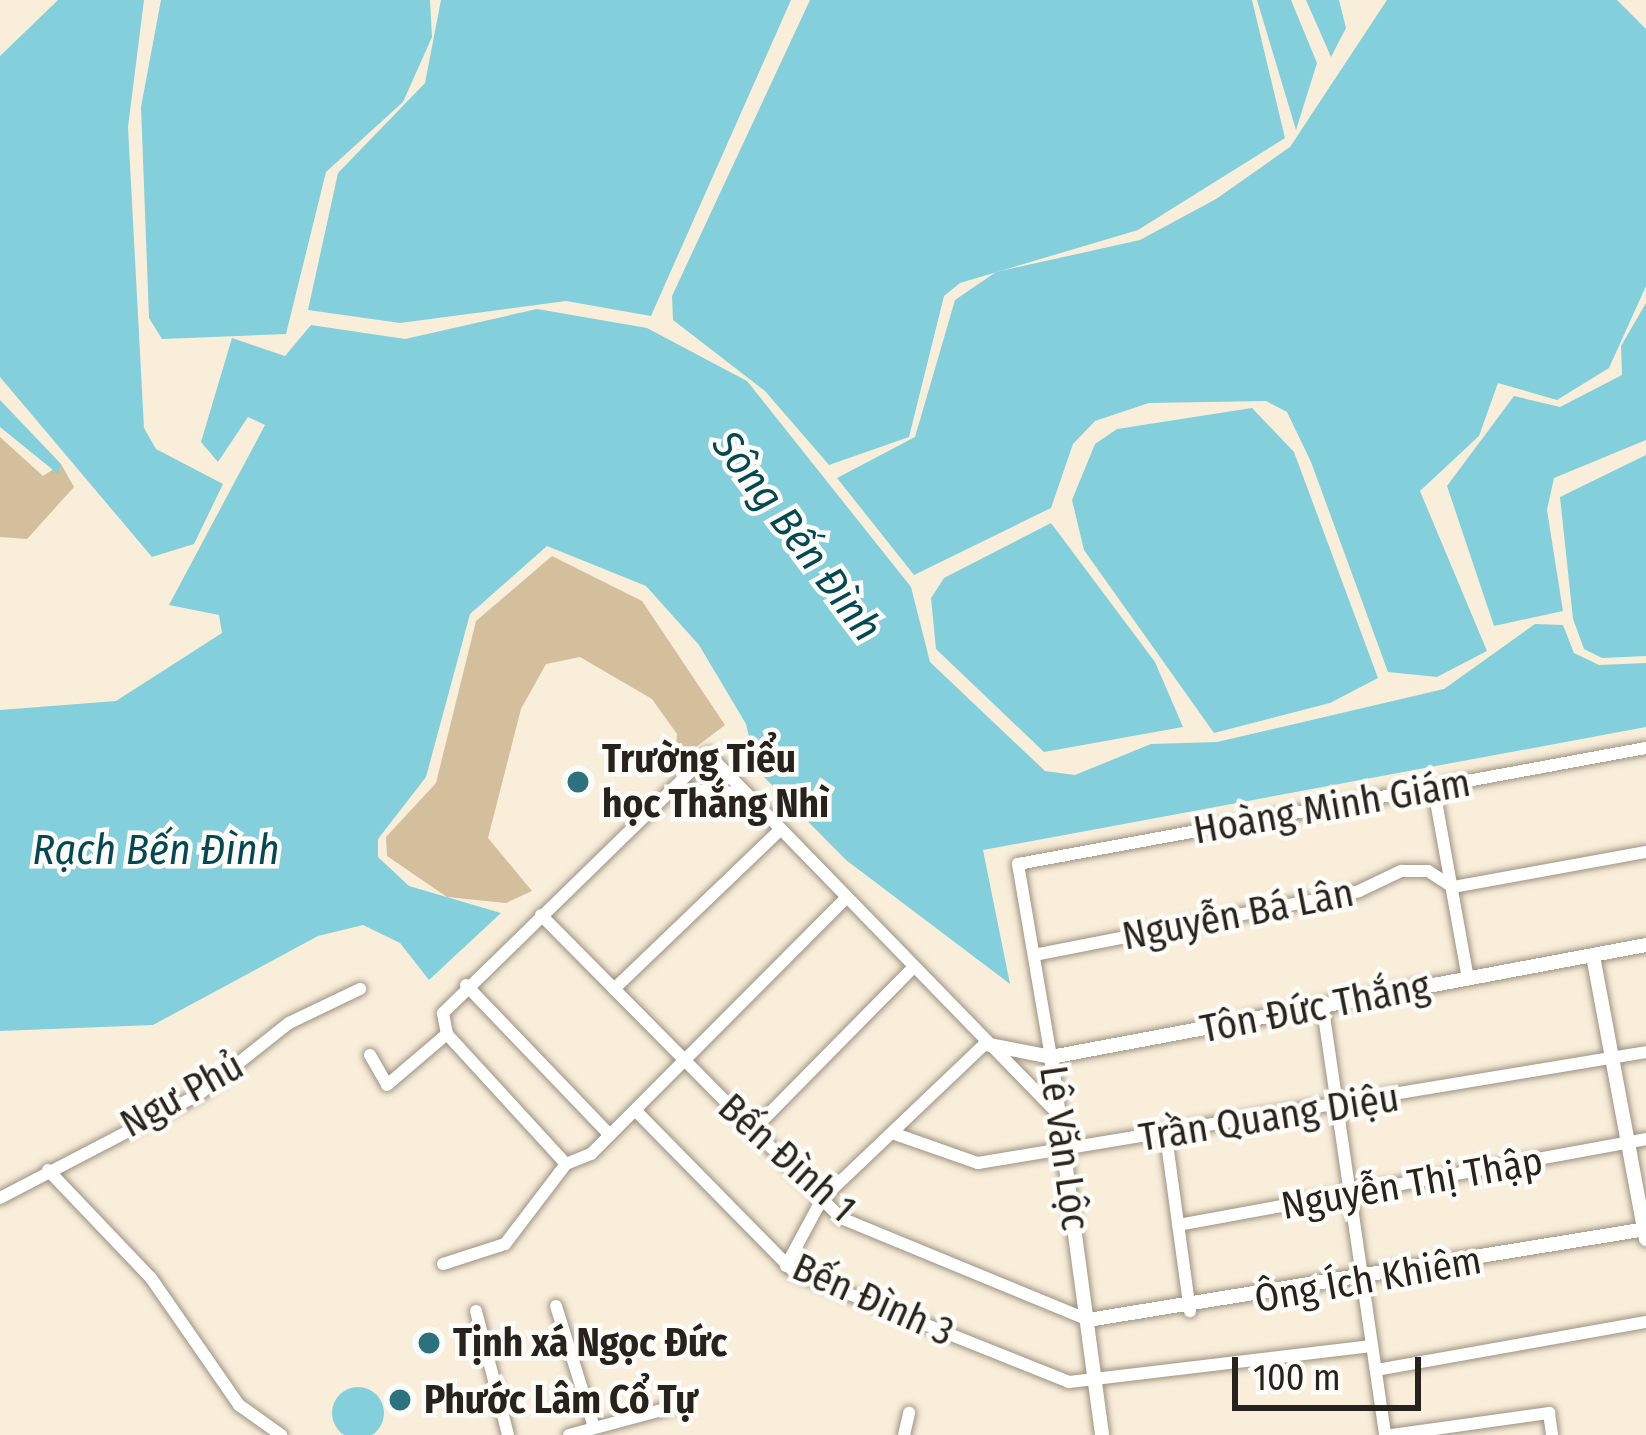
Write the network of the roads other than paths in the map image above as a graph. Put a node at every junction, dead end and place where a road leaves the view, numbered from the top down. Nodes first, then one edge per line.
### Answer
1 (1646, 748) edge
2 (1434, 790) junction
3 (669, 791) junction
4 (748, 796) junction
5 (780, 830) junction
6 (1646, 852) edge
7 (1018, 864) joint
8 (1454, 887) junction
9 (845, 899) junction
10 (541, 916) junction
11 (1646, 945) edge
12 (1034, 955) junction
13 (1593, 956) junction
14 (913, 968) junction
15 (1468, 979) junction
16 (466, 985) junction
17 (360, 988) dead end
18 (614, 989) junction
19 (1323, 1009) junction
20 (447, 1034) junction
21 (985, 1044) junction
22 (1646, 1052) edge
23 (370, 1054) dead end
24 (1051, 1057) junction
25 (1615, 1058) junction
26 (681, 1059) junction
27 (635, 1110) junction
28 (1338, 1110) junction
29 (1062, 1118) junction
30 (752, 1130) junction
31 (608, 1132) junction
32 (895, 1134) junction
33 (1166, 1136) junction
34 (1646, 1139) edge
35 (1630, 1143) junction
36 (1067, 1149) junction
37 (566, 1164) junction
38 (48, 1170) junction
39 (1350, 1197) junction
40 (0, 1198) edge
41 (822, 1199) junction
42 (1178, 1225) junction
43 (1645, 1233) edge
44 (442, 1264) dead end
45 (786, 1266) junction
46 (1362, 1282) junction
47 (556, 1306) dead end
48 (476, 1311) dead end
49 (1190, 1311) junction
50 (1088, 1320) junction
51 (1646, 1322) edge
52 (1372, 1346) junction
53 (1376, 1370) junction
54 (1093, 1384) junction
55 (673, 1407) dead end
56 (909, 1413) dead end
57 (594, 1427) junction
58 (1448, 1431) edge
59 (280, 1435) edge
60 (508, 1435) edge
61 (569, 1435) edge
62 (904, 1435) edge
63 (1102, 1435) edge
64 (1389, 1435) edge
65 (1552, 1435) edge

1 - 2 street, Hoàng Minh Giám
2 - 7 street, Hoàng Minh Giám
2 - 8 street
3 - 4 street
3 - 4 street
3 - 10 street
4 - 5 street
5 - 9 street
5 - 18 street
6 - 8 street, Nguyễn Bá Lân
7 - 12 street, Lê Văn Lộc
8 - 12 street, Nguyễn Bá Lân
8 - 15 street
9 - 14 street
9 - 26 street
10 - 16 street
10 - 18 street, Bến Đình 1
11 - 13 street, Tôn Đức Thắng
12 - 24 street, Lê Văn Lộc
13 - 15 street, Tôn Đức Thắng
13 - 25 street
14 - 21 street
14 - 30 street
15 - 19 street, Tôn Đức Thắng
16 - 20 street
16 - 31 street
17 - 38 street, Ngư Phủ
18 - 26 street, Bến Đình 1
19 - 24 street, Tôn Đức Thắng
19 - 28 street
20 - 23 street
20 - 37 street
21 - 24 street, Tôn Đức Thắng
21 - 29 street
21 - 32 street
22 - 25 street, Trần Quang Diệu
24 - 29 street, Lê Văn Lộc
25 - 28 street, Trần Quang Diệu
25 - 35 street
26 - 27 street
26 - 30 street, Bến Đình 1
27 - 31 street
27 - 45 street, Bến Đình 3
28 - 33 street, Trần Quang Diệu
28 - 39 street
29 - 36 street, Lê Văn Lộc
30 - 41 street, Bến Đình 1
31 - 37 street
32 - 36 street, Trần Quang Diệu
32 - 41 street
33 - 36 street, Trần Quang Diệu
33 - 42 street
34 - 35 street, Nguyễn Thị Thập
35 - 39 street, Nguyễn Thị Thập
35 - 43 street
36 - 50 street, Lê Văn Lộc
37 - 44 street
38 - 40 street, Ngư Phủ
38 - 59 street
39 - 42 street, Nguyễn Thị Thập
39 - 46 street
41 - 45 street
41 - 50 street, Bến Đình 1
42 - 49 street
43 - 46 street, Ông Ích Khiêm
45 - 54 street, Bến Đình 3
46 - 49 street, Ông Ích Khiêm
46 - 52 street
47 - 57 street
48 - 60 street
49 - 50 street, Ông Ích Khiêm
50 - 54 street, Lê Văn Lộc
51 - 53 street
52 - 53 street
52 - 54 street
53 - 64 street
54 - 63 street, Lê Văn Lộc
55 - 57 street
56 - 62 street
57 - 61 street
58 - 64 street
58 - 65 street

